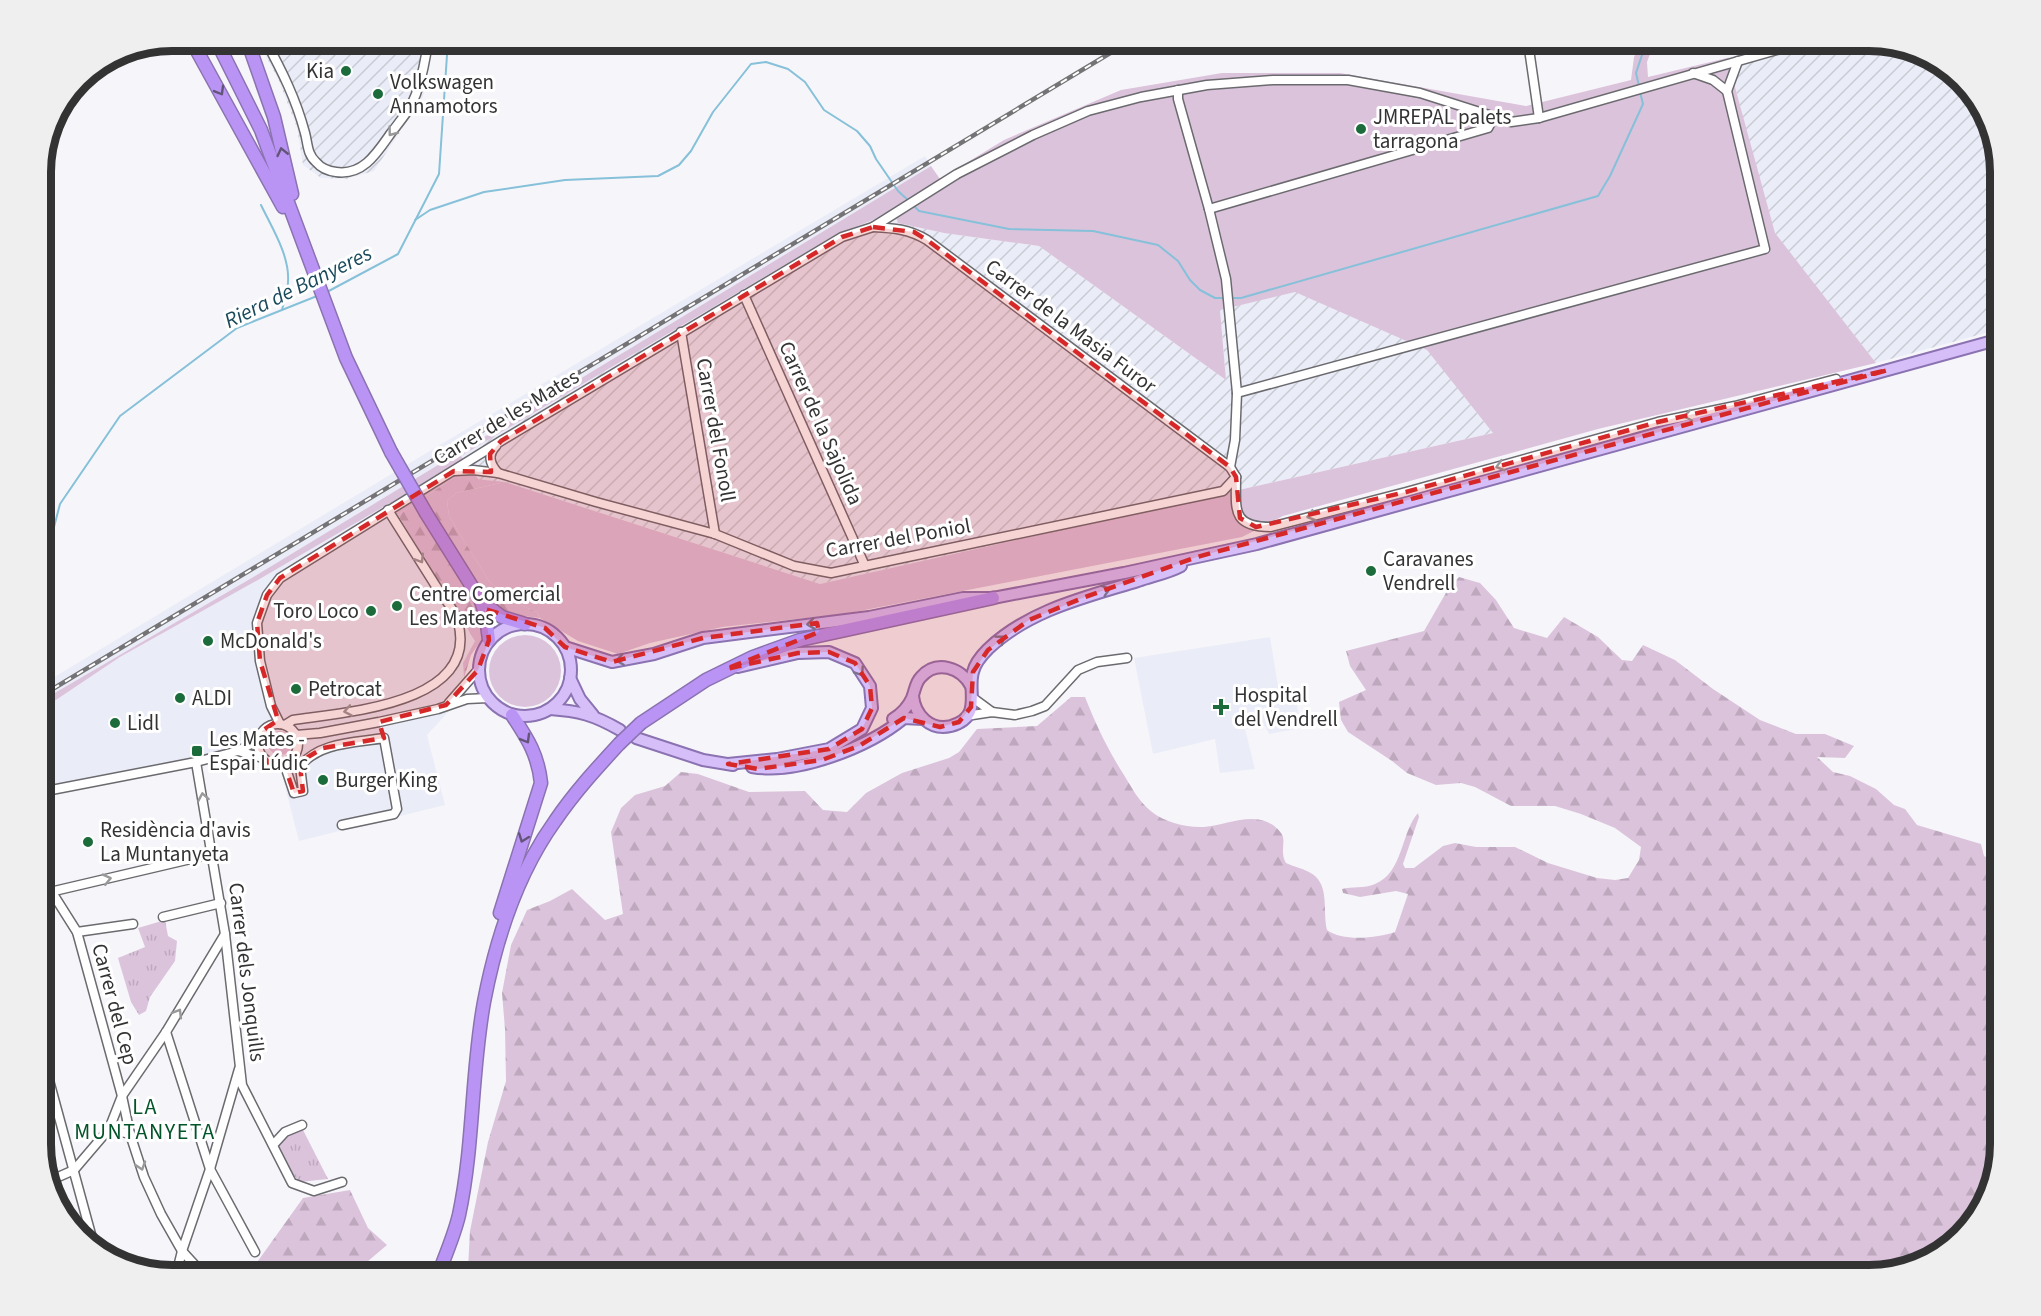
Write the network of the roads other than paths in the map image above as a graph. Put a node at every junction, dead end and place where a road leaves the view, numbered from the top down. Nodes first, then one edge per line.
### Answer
1 (197, 51) edge
2 (222, 51) edge
3 (250, 51) edge
4 (271, 51) edge
5 (427, 51) edge
6 (1529, 51) edge
7 (1773, 51) edge
8 (1738, 61) junction
9 (1718, 66) junction
10 (1693, 73) junction
11 (1733, 75) junction
12 (1713, 80) junction
13 (1178, 90) junction
14 (1727, 91) junction
15 (1494, 117) junction
16 (1539, 118) junction
17 (1209, 209) junction
18 (873, 227) junction
19 (306, 250) junction
20 (744, 295) junction
21 (681, 332) junction
22 (1990, 342) edge
23 (1888, 370) junction
24 (1237, 393) junction
25 (501, 441) junction
26 (476, 457) junction
27 (1230, 467) junction
28 (454, 471) junction
29 (498, 473) junction
30 (1236, 477) junction
31 (388, 510) junction
32 (715, 534) junction
33 (1197, 557) junction
34 (865, 566) junction
35 (993, 598) junction
36 (482, 601) junction
37 (525, 624) junction
38 (489, 640) junction
39 (565, 647) junction
40 (1127, 658) dead end
41 (726, 669) junction
42 (478, 670) junction
43 (570, 678) junction
44 (972, 692) junction
45 (913, 696) junction
46 (488, 698) junction
47 (446, 705) junction
48 (271, 706) junction
49 (550, 709) junction
50 (992, 712) junction
51 (512, 715) junction
52 (593, 716) junction
53 (966, 716) junction
54 (923, 719) junction
55 (379, 722) junction
56 (270, 725) junction
57 (283, 725) junction
58 (620, 730) dead end
59 (320, 733) junction
60 (296, 735) junction
61 (384, 738) junction
62 (636, 738) dead end
63 (258, 740) junction
64 (298, 747) junction
65 (238, 751) junction
66 (263, 758) junction
67 (196, 762) junction
68 (284, 763) junction
69 (748, 763) junction
70 (728, 764) junction
71 (51, 790) edge
72 (342, 825) dead end
73 (212, 854) junction
74 (51, 892) joint
75 (221, 903) junction
76 (163, 917) dead end
77 (133, 924) dead end
78 (77, 932) junction
79 (225, 934) junction
80 (484, 1004) junction
81 (166, 1032) junction
82 (241, 1063) junction
83 (51, 1087) edge
84 (122, 1096) junction
85 (302, 1125) dead end
86 (110, 1129) junction
87 (130, 1134) junction
88 (273, 1145) junction
89 (210, 1169) junction
90 (74, 1170) junction
91 (56, 1178) edge
92 (342, 1182) dead end
93 (91, 1234) edge
94 (182, 1251) junction
95 (255, 1252) dead end
96 (178, 1265) edge
97 (195, 1265) edge
98 (442, 1265) edge

1 -> 19 highway
2 - 19 highway
19 -> 3 highway
5 -> 4 street
6 - 16 street
7 - 8 street
8 - 9 street
8 - 11 street
9 - 10 street
9 - 11 street
9 - 12 street
10 - 12 street
10 - 16 street
11 - 14 street
12 - 14 street
13 - 15 street
13 - 17 street
13 - 18 street
14 - 24 street
15 - 16 street
15 - 17 street
17 - 24 street
18 - 20 street, Carrer de les Mates
18 - 27 street, Carrer de la Masia Furor
19 - 36 highway, bridge
20 - 21 street, Carrer de les Mates
20 - 34 street, Carrer de la Sajolida
21 - 25 street, Carrer de les Mates
21 - 32 street, Carrer del Fonoll
22 - 23 main road
23 -> 30 street
23 - 33 main road
24 - 27 street
25 - 26 street, Carrer de les Mates
25 - 29 street
26 - 28 street, Carrer de les Mates
26 - 29 street, Carrer del Poniol
27 - 30 street, Carrer de la Masia Furor
28 - 29 street, Carrer del Poniol
28 - 31 street, Carrer de les Mates
29 - 32 street, Carrer del Poniol
30 - 34 street, Carrer del Poniol
31 - 48 street, Carrer de les Mates
31 -> 57 street
32 - 34 street, Carrer del Poniol
33 - 35 main road
44 -> 33 main road
35 -> 39 main road
35 - 41 highway
36 - 37 highway
36 - 38 highway
37 - 38 main road
37 - 39 main road
38 - 42 main road
39 - 43 main road
40 - 50 street
41 -> 69 main road
41 - 80 highway, bridge
42 - 46 main road
42 - 47 street
43 - 49 main road
43 - 52 main road
44 - 45 main road
44 - 50 street
44 - 53 main road
45 - 54 main road
45 - 69 main road
46 - 47 street
46 - 51 main road
47 - 55 street
48 - 56 street, Carrer de les Mates
48 - 57 street, Carrer de les Mates
49 - 51 main road
49 - 52 main road
50 - 53 street
51 -> 80 highway
52 - 58 main road
53 - 54 main road
54 - 70 main road
55 - 59 street
55 - 61 street
56 - 57 street
56 - 63 street
57 - 60 street
59 - 60 street
59 - 64 street
60 - 64 street
61 - 68 street
61 - 72 street
62 - 70 main road
63 - 65 street
63 - 66 street
64 - 68 street
65 - 66 street
65 - 67 street
66 - 68 street
67 - 71 street
73 -> 67 street, Carrer dels Jonquills
69 - 70 main road
74 -> 73 street
73 - 75 street, Carrer dels Jonquills
74 - 78 street, Carrer del Cep
75 - 76 street
75 - 79 street, Carrer dels Jonquills
77 - 78 street
78 - 84 street, Carrer del Cep
81 -> 79 street
79 - 82 street, Carrer dels Jonquills
80 - 98 highway
81 - 84 street
81 - 89 street
82 - 88 street, Carrer dels Jonquills
82 - 89 street
83 - 90 street
84 - 86 street
84 - 87 street, Carrer del Cep
85 - 88 street
86 - 87 street
86 - 90 street
87 -> 94 street, Carrer del Cep
88 - 92 street, Carrer dels Jonquills
89 - 94 street
89 - 95 street
90 - 91 street
90 - 93 street
94 - 96 street
94 - 97 street, Carrer del Cep

